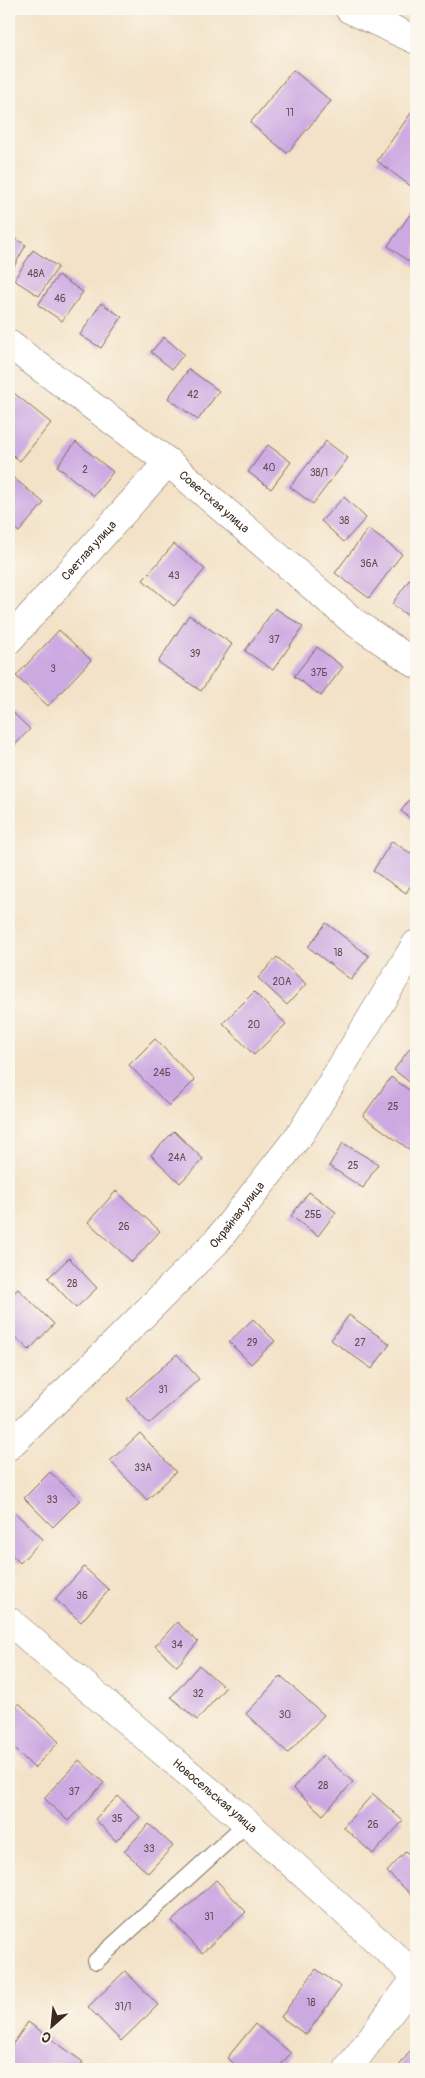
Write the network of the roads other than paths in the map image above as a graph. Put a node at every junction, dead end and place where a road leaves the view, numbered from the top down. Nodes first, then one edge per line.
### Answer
1 (349, 9) edge
2 (416, 40) edge
3 (9, 344) edge
4 (168, 462) junction
5 (9, 640) edge
6 (416, 664) edge
7 (416, 944) edge
8 (9, 1446) edge
9 (9, 1622) edge
10 (247, 1823) junction
11 (96, 1961) dead end
12 (416, 1977) edge
13 (348, 2069) edge

1 - 2 street
3 - 4 street, Советская улица
4 - 5 street, Светлая улица
4 - 6 street, Советская улица
7 - 8 street, Окрайная улица
9 - 10 street, Новосельская улица
10 - 11 lane
10 - 12 street, Новосельская улица
12 - 13 street

